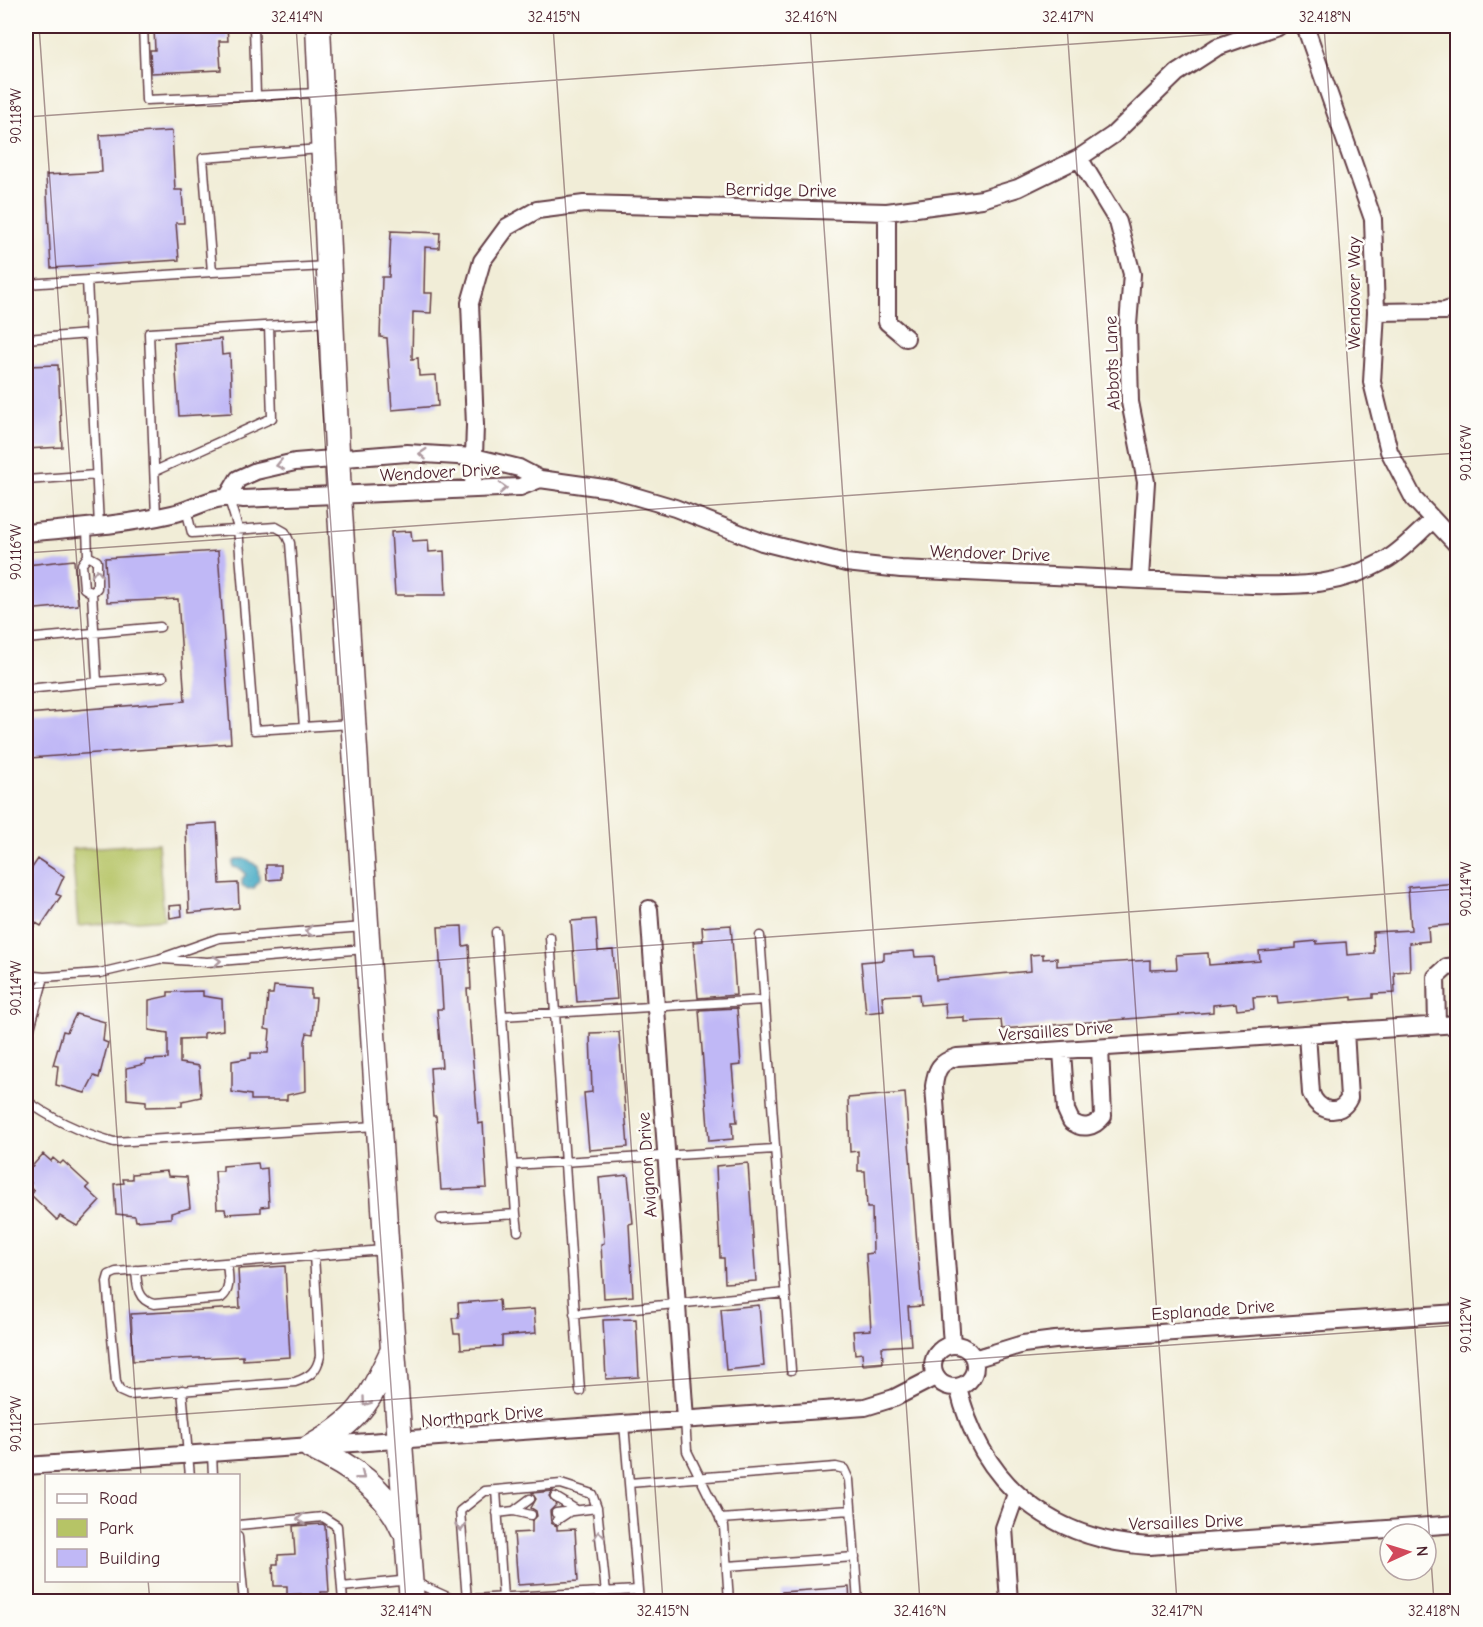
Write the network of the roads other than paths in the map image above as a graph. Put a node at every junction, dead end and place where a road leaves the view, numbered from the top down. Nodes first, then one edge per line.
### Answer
1 (143, 26) edge
2 (254, 26) edge
3 (318, 26) edge
4 (1277, 26) edge
5 (1305, 26) edge
6 (321, 93) junction
7 (256, 96) junction
8 (324, 149) junction
9 (1079, 158) junction
10 (887, 212) junction
11 (329, 266) junction
12 (26, 271) edge
13 (212, 272) junction
14 (87, 280) junction
15 (1458, 306) edge
16 (1376, 312) junction
17 (330, 322) junction
18 (269, 326) junction
19 (89, 334) junction
20 (906, 338) dead end
21 (26, 339) edge
22 (338, 457) junction
23 (474, 457) junction
24 (155, 471) junction
25 (96, 475) junction
26 (540, 479) junction
27 (26, 480) edge
28 (473, 489) junction
29 (228, 496) junction
30 (339, 496) junction
31 (186, 509) junction
32 (156, 517) junction
33 (1432, 521) junction
34 (93, 526) junction
35 (238, 528) junction
36 (26, 533) edge
37 (1458, 546) edge
38 (88, 556) junction
39 (1140, 578) junction
40 (92, 593) junction
41 (160, 627) dead end
42 (94, 632) junction
43 (26, 639) edge
44 (164, 677) dead end
45 (97, 682) junction
46 (27, 689) dead end
47 (354, 724) junction
48 (304, 727) junction
49 (649, 909) dead end
50 (496, 932) dead end
51 (760, 936) dead end
52 (550, 937) dead end
53 (368, 938) junction
54 (159, 959) junction
55 (1458, 966) edge
56 (26, 975) edge
57 (44, 977) junction
58 (764, 1000) junction
59 (656, 1007) junction
60 (554, 1014) junction
61 (502, 1016) junction
62 (1458, 1023) edge
63 (1437, 1025) junction
64 (1346, 1031) junction
65 (1307, 1034) junction
66 (26, 1043) edge
67 (1100, 1048) junction
68 (1062, 1051) junction
69 (26, 1100) edge
70 (379, 1126) junction
71 (774, 1149) junction
72 (666, 1156) junction
73 (564, 1162) junction
74 (513, 1165) junction
75 (516, 1214) junction
76 (441, 1219) dead end
77 (518, 1231) dead end
78 (387, 1250) junction
79 (314, 1255) junction
80 (227, 1263) junction
81 (136, 1270) junction
82 (785, 1293) junction
83 (676, 1304) junction
84 (1458, 1313) edge
85 (574, 1314) junction
86 (952, 1345) junction
87 (393, 1350) junction
88 (974, 1359) junction
89 (792, 1370) dead end
90 (935, 1377) junction
91 (958, 1387) junction
92 (182, 1390) junction
93 (580, 1391) dead end
94 (685, 1419) junction
95 (624, 1424) junction
96 (399, 1442) junction
97 (311, 1447) junction
98 (212, 1454) junction
99 (188, 1456) junction
100 (26, 1466) edge
101 (190, 1474) edge
102 (213, 1474) edge
103 (700, 1477) junction
104 (629, 1482) junction
105 (496, 1490) junction
106 (1016, 1494) junction
107 (555, 1497) dead end
108 (597, 1508) junction
109 (575, 1509) junction
110 (851, 1510) junction
111 (514, 1511) junction
112 (497, 1513) junction
113 (556, 1513) dead end
114 (720, 1519) junction
115 (1458, 1524) edge
116 (240, 1525) edge
117 (406, 1536) junction
118 (855, 1557) junction
119 (240, 1559) edge
120 (727, 1566) junction
121 (342, 1587) junction
122 (638, 1590) junction
123 (411, 1591) edge
124 (606, 1593) junction
125 (503, 1598) junction
126 (467, 1600) edge
127 (453, 1601) edge
128 (244, 1602) edge
129 (343, 1602) edge
130 (639, 1602) edge
131 (729, 1602) edge
132 (858, 1602) edge
133 (1009, 1602) edge

1 - 7 lane
2 - 7 lane
3 - 6 main road
4 - 9 street, Berridge Drive
5 - 16 street, Wendover Way
6 - 7 lane
6 - 8 main road
8 - 11 main road
8 - 13 lane
9 - 10 street, Berridge Drive
9 - 39 street, Abbots Lane
10 - 20 street
10 - 23 street, Berridge Drive
11 - 13 lane
11 - 17 main road
12 - 14 lane
13 - 14 lane
14 - 19 lane
15 - 16 street
16 - 33 street, Wendover Way
17 - 18 lane
17 - 22 main road
18 - 24 lane
18 - 24 lane
19 - 21 lane
19 - 25 lane
23 -> 22 street, Wendover Drive
22 -> 29 street, Wendover Drive
22 - 30 main road
23 - 26 street, Wendover Drive
23 - 28 street, Berridge Drive
24 - 32 lane
25 - 27 lane
25 - 34 lane
28 -> 26 street, Wendover Drive
26 - 39 street, Wendover Drive
28 - 30 street, Wendover Drive
29 - 30 street, Wendover Drive
29 - 31 street, Wendover Drive
29 - 35 lane
30 - 47 main road
31 - 32 street, Wendover Drive
31 - 35 lane
32 - 34 street, Wendover Drive
33 - 37 street, Wendover Way
33 - 39 street, Wendover Drive
34 - 36 street, Wendover Drive
34 - 38 lane
35 - 48 lane
35 - 48 lane
38 - 40 lane
40 -> 38 lane
40 - 42 lane
41 - 42 lane
42 - 43 lane
42 - 45 lane
44 - 45 lane
45 - 46 lane
47 - 48 lane
47 - 53 main road
49 - 59 street, Avignon Drive
50 - 61 lane
51 - 58 lane
52 - 60 lane
54 -> 53 lane
53 -> 54 lane
53 - 70 main road
54 - 57 lane
55 - 63 street
56 - 57 lane
57 - 66 lane
58 - 59 lane
58 - 71 lane
59 - 60 lane
59 - 72 street, Avignon Drive
60 - 61 lane
60 - 73 lane
61 - 74 lane
62 - 63 street, Versailles Drive
63 - 64 street, Versailles Drive
64 - 65 street, Versailles Drive
64 - 65 street
65 - 67 street, Versailles Drive
67 - 68 street, Versailles Drive
67 - 68 street
68 - 86 street, Versailles Drive
69 - 70 lane
70 - 78 main road
71 - 72 lane
71 - 82 lane
72 - 73 lane
72 - 83 street, Avignon Drive
73 - 74 lane
73 - 85 lane
74 - 75 lane
75 - 76 lane
75 - 77 lane
78 - 79 lane
78 - 87 main road
79 - 80 lane
79 - 92 lane
80 - 81 lane
80 - 81 lane
81 - 92 lane
82 - 83 lane
82 - 89 lane
83 - 85 lane
83 - 94 street, Avignon Drive
84 - 88 street, Esplanade Drive
85 - 93 lane
86 - 88 street
86 - 90 street
87 - 96 main road
87 -> 97 main road
88 - 91 street
90 - 91 street
90 - 94 street, Northpark Drive
91 - 106 street, Versailles Drive
92 - 99 lane
94 - 95 street, Northpark Drive
94 - 103 lane
95 - 96 street, Northpark Drive
95 - 104 lane
96 - 97 street, Northpark Drive
96 - 117 main road
97 - 98 street, Northpark Drive
97 -> 117 main road
98 - 99 street, Northpark Drive
98 - 102 lane
99 - 100 street, Northpark Drive
99 - 101 lane
103 - 104 lane
103 - 110 lane
103 - 114 lane
104 - 122 lane
105 - 108 lane
105 - 112 lane
105 -> 126 lane
106 - 115 street, Versailles Drive
106 - 133 street
107 - 109 lane
108 - 109 lane
124 -> 108 lane
109 - 113 lane
110 - 114 lane
110 - 118 lane
111 - 111 lane
111 - 112 lane
112 - 125 lane
114 - 120 lane
121 -> 116 lane
117 - 123 main road
118 - 120 lane
118 - 132 lane
119 - 128 lane
120 - 131 lane
121 - 123 lane
121 - 129 lane
122 - 124 lane
122 - 130 lane
123 - 127 lane
124 - 125 lane
125 - 126 lane
126 - 127 lane

